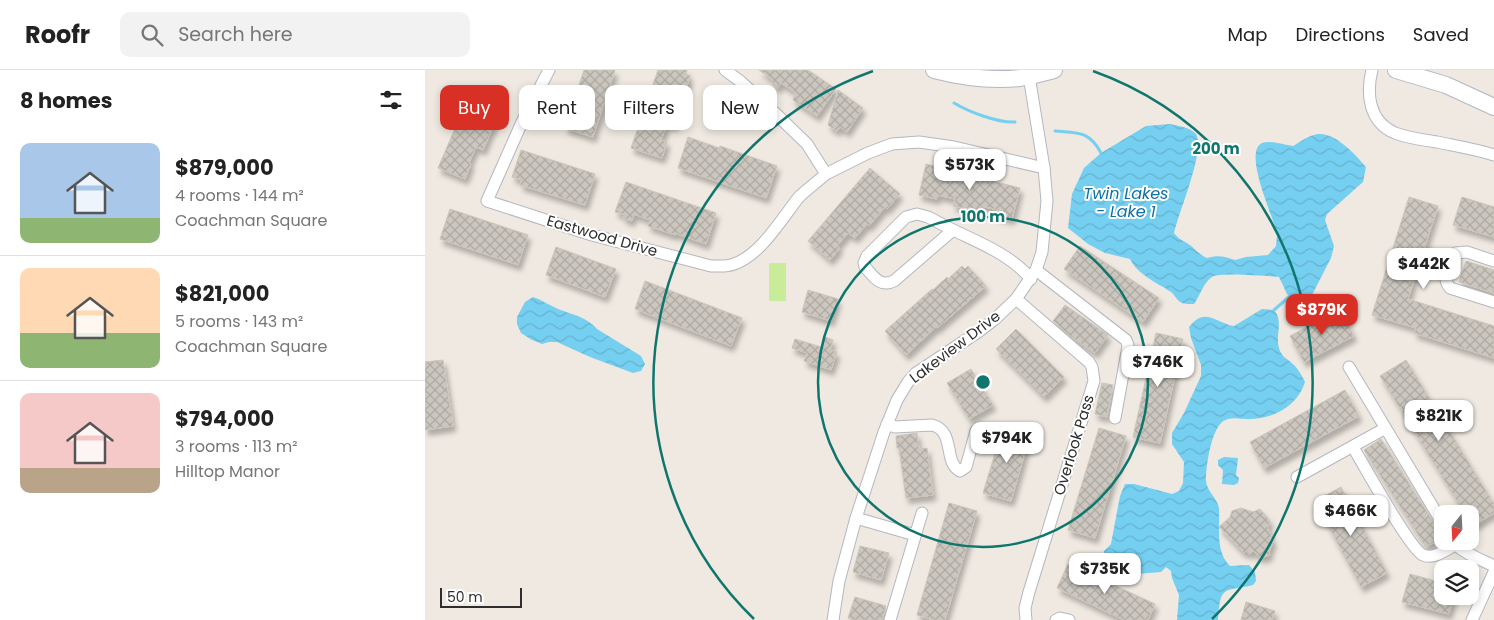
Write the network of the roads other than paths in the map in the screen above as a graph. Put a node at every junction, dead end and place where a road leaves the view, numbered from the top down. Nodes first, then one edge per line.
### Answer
1 (549, 70) edge
2 (725, 70) edge
3 (934, 70) edge
4 (1054, 70) edge
5 (1373, 70) edge
6 (1396, 70) edge
7 (1029, 76) junction
8 (1494, 107) edge
9 (1494, 155) edge
10 (1044, 168) junction
11 (826, 174) junction
12 (953, 230) junction
13 (1494, 260) edge
14 (1034, 275) junction
15 (1016, 299) junction
16 (1494, 302) edge
17 (1349, 367) dead end
18 (1115, 418) dead end
19 (887, 424) junction
20 (1384, 429) junction
21 (976, 431) dead end
22 (1353, 447) junction
23 (1297, 477) dead end
24 (1434, 510) edge
25 (922, 513) dead end
26 (856, 518) junction
27 (915, 535) junction
28 (1444, 550) edge
29 (1466, 550) edge
30 (1494, 566) edge
31 (1494, 572) edge
32 (832, 618) edge
33 (890, 620) edge
34 (1026, 620) edge
35 (1056, 620) edge
36 (1069, 620) edge
37 (1473, 620) edge

1 - 11 street, Eastwood Drive
2 - 11 street
3 - 7 street
4 - 7 street
5 - 9 street
6 - 8 street
7 - 10 street, Lakeview Drive
10 - 11 street, Eastwood Drive
10 - 14 street, Lakeview Drive
12 - 12 street
12 - 14 street
13 - 16 street
14 - 15 street, Lakeview Drive
14 - 18 street, Overlook Pass
15 - 19 street, Lakeview Drive
15 - 34 street, Overlook Pass
17 - 20 street
19 - 21 street
19 - 26 street, Lakeview Drive
20 - 22 street
20 - 24 street
22 - 23 street
22 - 28 street
25 - 27 street
26 - 27 street
26 - 32 street, Lakeview Drive
27 - 33 street
29 - 30 street
31 - 37 street
35 - 36 street

